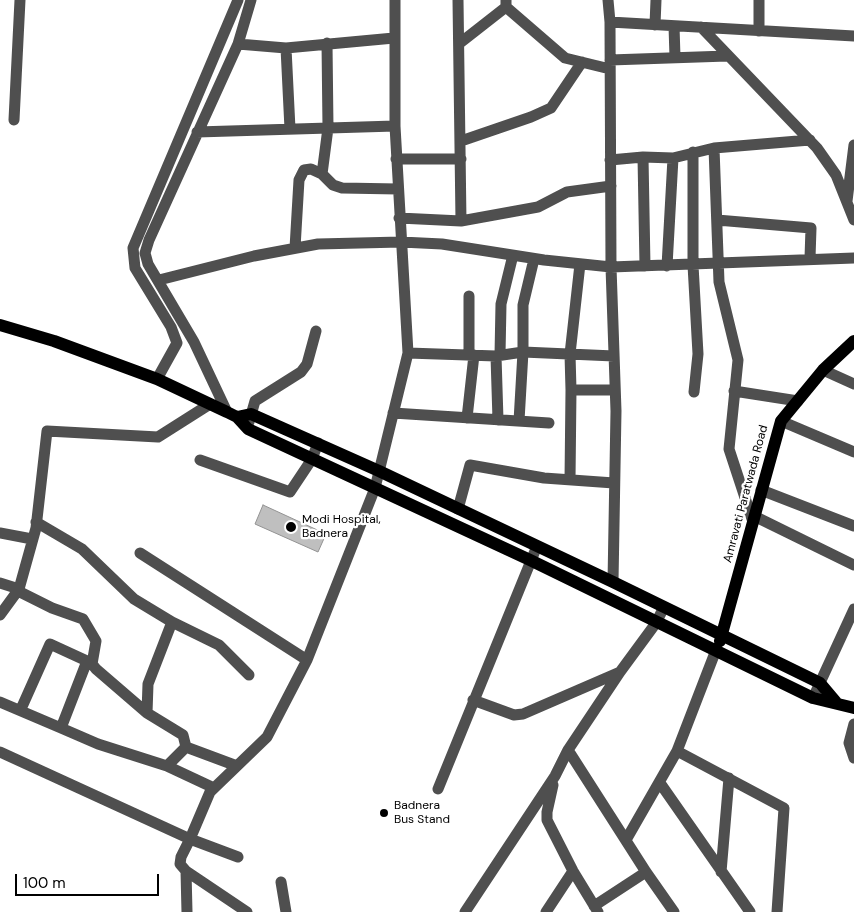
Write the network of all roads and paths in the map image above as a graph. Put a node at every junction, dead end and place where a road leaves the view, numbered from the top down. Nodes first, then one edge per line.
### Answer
1 (20, 0) edge
2 (238, 0) edge
3 (251, 0) edge
4 (394, 0) edge
5 (458, 0) edge
6 (608, 0) edge
7 (656, 0) edge
8 (758, 0) edge
9 (506, 4) edge
10 (610, 22) junction
11 (656, 25) junction
12 (674, 26) junction
13 (701, 27) junction
14 (759, 31) junction
15 (854, 36) edge
16 (394, 38) junction
17 (326, 43) junction
18 (460, 43) junction
19 (238, 44) junction
20 (286, 48) junction
21 (727, 56) junction
22 (675, 58) junction
23 (582, 62) junction
24 (610, 65) junction
25 (14, 120) dead end
26 (395, 126) junction
27 (290, 128) junction
28 (328, 128) junction
29 (198, 132) junction
30 (810, 140) junction
31 (461, 141) junction
32 (854, 145) edge
33 (714, 148) junction
34 (693, 152) junction
35 (643, 156) junction
36 (672, 158) junction
37 (461, 159) junction
38 (396, 160) junction
39 (610, 160) junction
40 (322, 174) junction
41 (611, 186) junction
42 (398, 189) junction
43 (847, 202) junction
44 (398, 218) junction
45 (717, 220) junction
46 (854, 220) edge
47 (461, 221) junction
48 (402, 242) junction
49 (296, 248) junction
50 (513, 255) junction
51 (810, 258) junction
52 (854, 258) edge
53 (534, 259) junction
54 (718, 263) junction
55 (580, 264) junction
56 (692, 265) junction
57 (645, 266) junction
58 (667, 266) junction
59 (611, 267) junction
60 (159, 280) junction
61 (469, 296) dead end
62 (0, 325) edge
63 (316, 332) dead end
64 (854, 341) edge
65 (195, 342) junction
66 (177, 343) junction
67 (408, 352) junction
68 (523, 352) junction
69 (570, 354) junction
70 (471, 355) junction
71 (498, 356) junction
72 (614, 356) junction
73 (823, 370) junction
74 (157, 379) junction
75 (854, 384) edge
76 (571, 390) junction
77 (615, 390) junction
78 (734, 391) junction
79 (694, 392) dead end
80 (798, 401) junction
81 (210, 404) junction
82 (393, 413) junction
83 (232, 414) junction
84 (251, 414) junction
85 (467, 418) junction
86 (498, 420) junction
87 (519, 421) junction
88 (781, 421) junction
89 (549, 423) dead end
90 (248, 429) junction
91 (318, 443) junction
92 (854, 452) edge
93 (312, 459) junction
94 (200, 460) dead end
95 (380, 471) junction
96 (570, 480) junction
97 (614, 483) junction
98 (375, 488) junction
99 (761, 490) junction
100 (458, 509) junction
101 (754, 519) junction
102 (36, 522) junction
103 (854, 526) edge
104 (0, 533) edge
105 (32, 539) junction
106 (537, 546) junction
107 (140, 553) dead end
108 (530, 560) junction
109 (854, 565) edge
110 (613, 582) junction
111 (0, 583) edge
112 (18, 590) junction
113 (664, 607) junction
114 (853, 612) edge
115 (0, 614) edge
116 (172, 622) junction
117 (656, 623) junction
118 (722, 635) junction
119 (716, 650) junction
120 (307, 660) junction
121 (90, 663) junction
122 (620, 672) junction
123 (249, 674) dead end
124 (820, 683) junction
125 (812, 698) junction
126 (473, 700) junction
127 (0, 702) edge
128 (836, 702) junction
129 (854, 708) edge
130 (22, 709) junction
131 (147, 713) junction
132 (854, 724) edge
133 (61, 728) junction
134 (186, 747) junction
135 (568, 750) junction
136 (677, 751) junction
137 (0, 752) edge
138 (854, 758) edge
139 (168, 766) junction
140 (237, 766) junction
141 (555, 776) junction
142 (729, 778) junction
143 (660, 783) junction
144 (214, 788) junction
145 (438, 789) dead end
146 (190, 839) junction
147 (626, 840) junction
148 (238, 857) dead end
149 (573, 870) junction
150 (186, 871) junction
151 (646, 872) junction
152 (722, 872) junction
153 (281, 882) dead end
154 (596, 909) edge
155 (187, 912) edge
156 (248, 912) edge
157 (286, 912) edge
158 (465, 912) edge
159 (546, 912) edge
160 (674, 912) edge
161 (750, 912) edge
162 (777, 912) edge

1 - 25 street
2 - 66 street
3 - 19 street
4 - 16 street
5 - 18 street
6 - 10 street
7 - 11 street
8 - 14 street
9 - 18 street
9 - 23 street
10 - 11 street
10 - 24 street
11 - 12 street
12 - 13 street
12 - 22 street
13 - 14 street
13 - 21 street
14 - 15 street
16 - 17 street
16 - 26 street
17 - 20 street
17 - 28 street
18 - 31 street
19 - 20 street
19 - 29 street
20 - 27 street
21 - 22 street
21 - 30 street
22 - 24 street
23 - 24 street
23 - 31 street
24 - 39 street
26 - 28 street
26 - 38 street
27 - 28 street
27 - 29 street
28 - 40 street
29 - 60 street
30 - 33 street
30 - 43 street
31 - 37 street
32 - 43 street
33 - 34 street
33 - 45 street
34 - 36 street
34 - 56 street
35 - 36 street
35 - 39 street
35 - 57 street
36 - 58 street
37 - 38 street
37 - 47 street
38 - 42 street
39 - 41 street
40 - 42 street
40 - 49 street
41 - 47 street
41 - 59 street
42 - 44 street
43 - 46 street
44 - 47 street
44 - 48 street
45 - 51 street
45 - 54 street
48 - 49 street
48 - 50 street
48 - 67 street
49 - 60 street
50 - 53 street
50 - 71 street
51 - 52 street
51 - 54 street
53 - 55 street
53 - 68 street
54 - 56 street
54 - 78 street
55 - 59 street
55 - 69 street
56 - 58 street
56 - 79 street
57 - 58 street
57 - 59 street
59 - 72 street
60 - 65 street
61 - 70 street
62 - 74 main road
63 - 84 street
64 - 73 main road, Amravati Paratwada Road
65 - 66 street
65 - 83 street
66 - 74 street
67 - 70 street
67 - 82 street
68 - 69 street
68 - 71 street
68 - 87 street
69 - 72 street
69 - 76 street
70 - 71 street
70 - 85 street
71 - 86 street
72 - 77 street
73 - 75 street
73 - 80 main road, Amravati Paratwada Road
74 - 81 main road
76 - 77 street
76 - 96 street
77 - 97 street
78 - 80 street
78 - 101 street
80 - 88 main road, Amravati Paratwada Road
81 - 83 main road
81 - 102 street
82 - 85 street
82 - 95 street
83 - 84 main road
83 - 90 main road
84 - 90 street
84 - 91 main road
85 - 86 street
86 - 87 street
87 - 89 street
88 - 92 street
88 - 99 main road, Amravati Paratwada Road
90 - 93 main road
91 - 93 street
91 - 95 main road
93 - 94 street
93 - 98 main road
95 - 98 street
95 - 100 main road
96 - 97 street
96 - 100 street
97 - 110 street
98 - 108 main road
98 - 120 street
99 - 101 main road, Amravati Paratwada Road
99 - 103 street
100 - 106 main road
101 - 109 street
101 - 118 main road, Amravati Paratwada Road
102 - 105 street
102 - 116 street
104 - 105 street
105 - 112 street
106 - 108 street
106 - 110 main road
107 - 120 street
108 - 117 main road
108 - 126 street
110 - 113 main road
111 - 112 street
112 - 115 street
112 - 121 street
113 - 117 street
113 - 118 main road
114 - 124 street
116 - 123 street
116 - 131 street
117 - 119 main road
117 - 122 street
118 - 119 main road, Amravati Paratwada Road
118 - 124 main road
119 - 125 main road
119 - 136 street
120 - 140 street
121 - 130 street
121 - 131 street
121 - 133 street
122 - 126 street
122 - 135 street
124 - 125 street
124 - 128 main road
125 - 128 main road
126 - 145 street
127 - 130 street
128 - 129 main road
130 - 133 street
131 - 134 street
132 - 138 street
133 - 139 street
134 - 139 street
134 - 140 street
135 - 141 street
135 - 147 street
136 - 142 street
136 - 143 street
137 - 146 street
139 - 144 street
140 - 144 street
141 - 149 street
141 - 158 street
142 - 152 street
142 - 162 street
143 - 147 street
143 - 152 street
144 - 146 street
146 - 148 street
146 - 150 street
147 - 151 street
149 - 154 street
149 - 159 street
150 - 155 street
150 - 156 street
151 - 154 street
151 - 160 street
152 - 161 street
153 - 157 street

